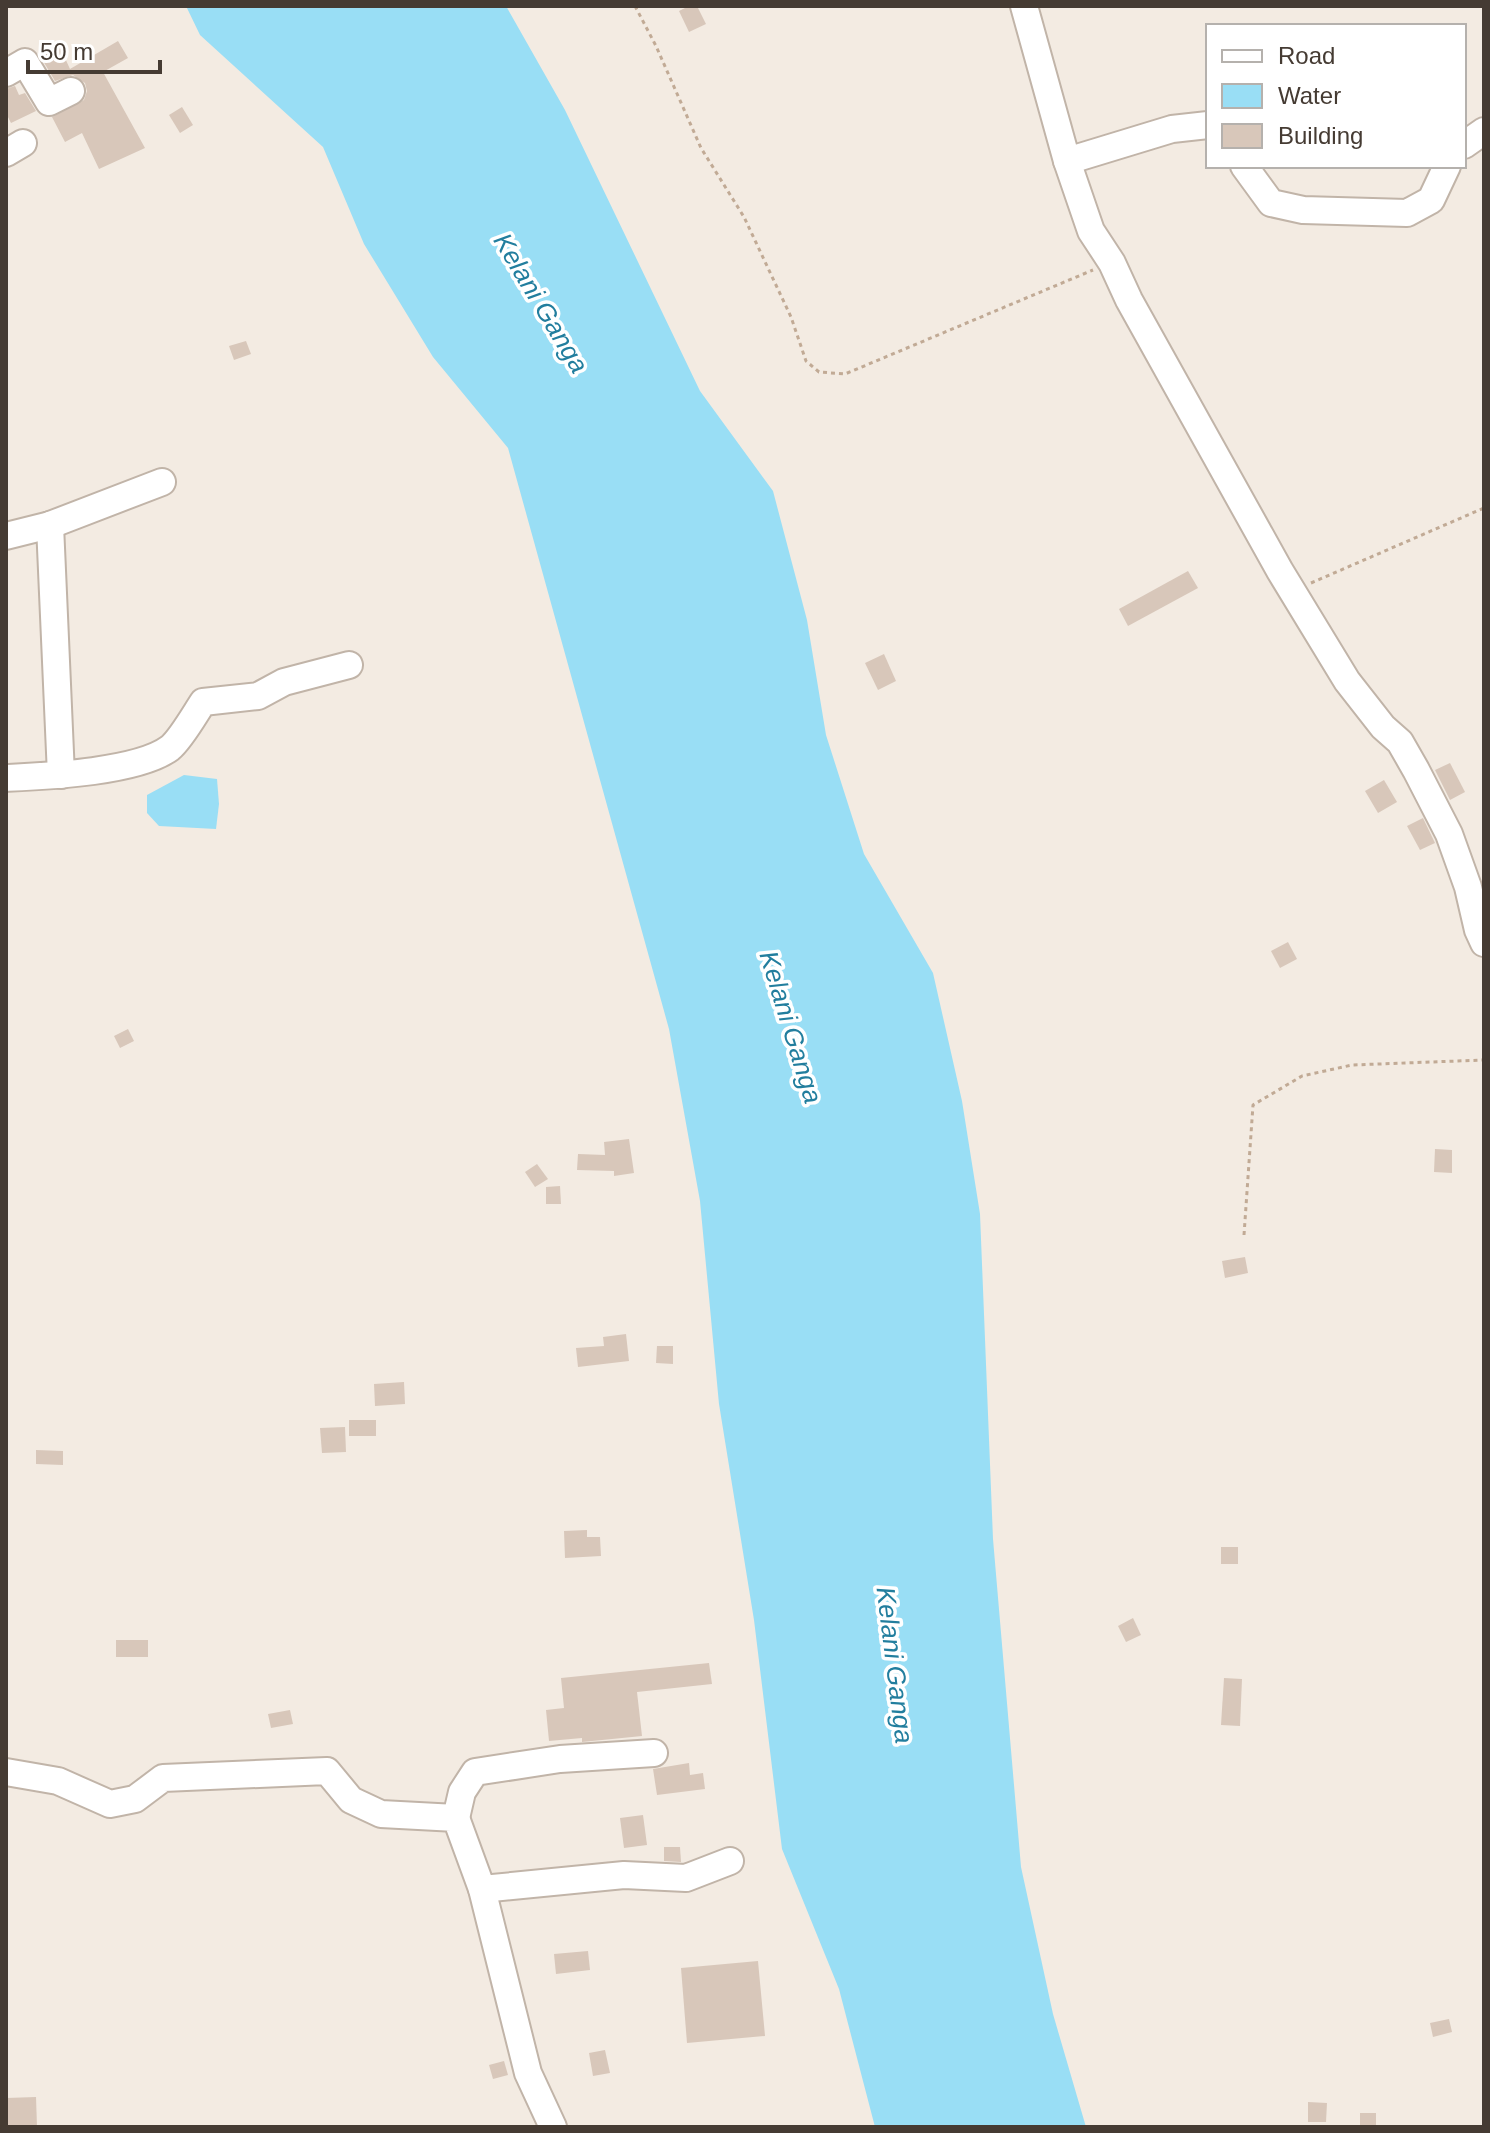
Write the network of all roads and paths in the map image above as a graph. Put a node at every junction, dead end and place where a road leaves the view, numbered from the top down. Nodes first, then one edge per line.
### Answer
1 (635, 6) edge
2 (1024, 6) edge
3 (6, 73) edge
4 (71, 91) dead end
5 (1206, 125) edge
6 (1484, 131) edge
7 (1466, 144) edge
8 (1067, 161) junction
9 (1245, 168) edge
10 (1446, 168) edge
11 (1112, 263) junction
12 (162, 482) dead end
13 (1484, 508) edge
14 (50, 525) junction
15 (6, 536) edge
16 (1311, 583) dead end
17 (349, 665) dead end
18 (61, 775) junction
19 (6, 778) edge
20 (1484, 943) edge
21 (1484, 1060) edge
22 (1244, 1235) dead end
23 (654, 1753) dead end
24 (6, 1772) edge
25 (456, 1818) junction
26 (730, 1861) dead end
27 (482, 1889) junction
28 (553, 2127) edge

1 - 11 path
2 - 8 street
3 - 4 street
5 - 8 street
6 - 7 street
8 - 11 street
9 - 10 street
11 - 20 street
12 - 14 street
13 - 16 path
14 - 15 street
14 - 18 street
17 - 18 street
18 - 19 street
21 - 22 path
23 - 25 street
24 - 25 street
25 - 27 street
26 - 27 street
27 - 28 street

